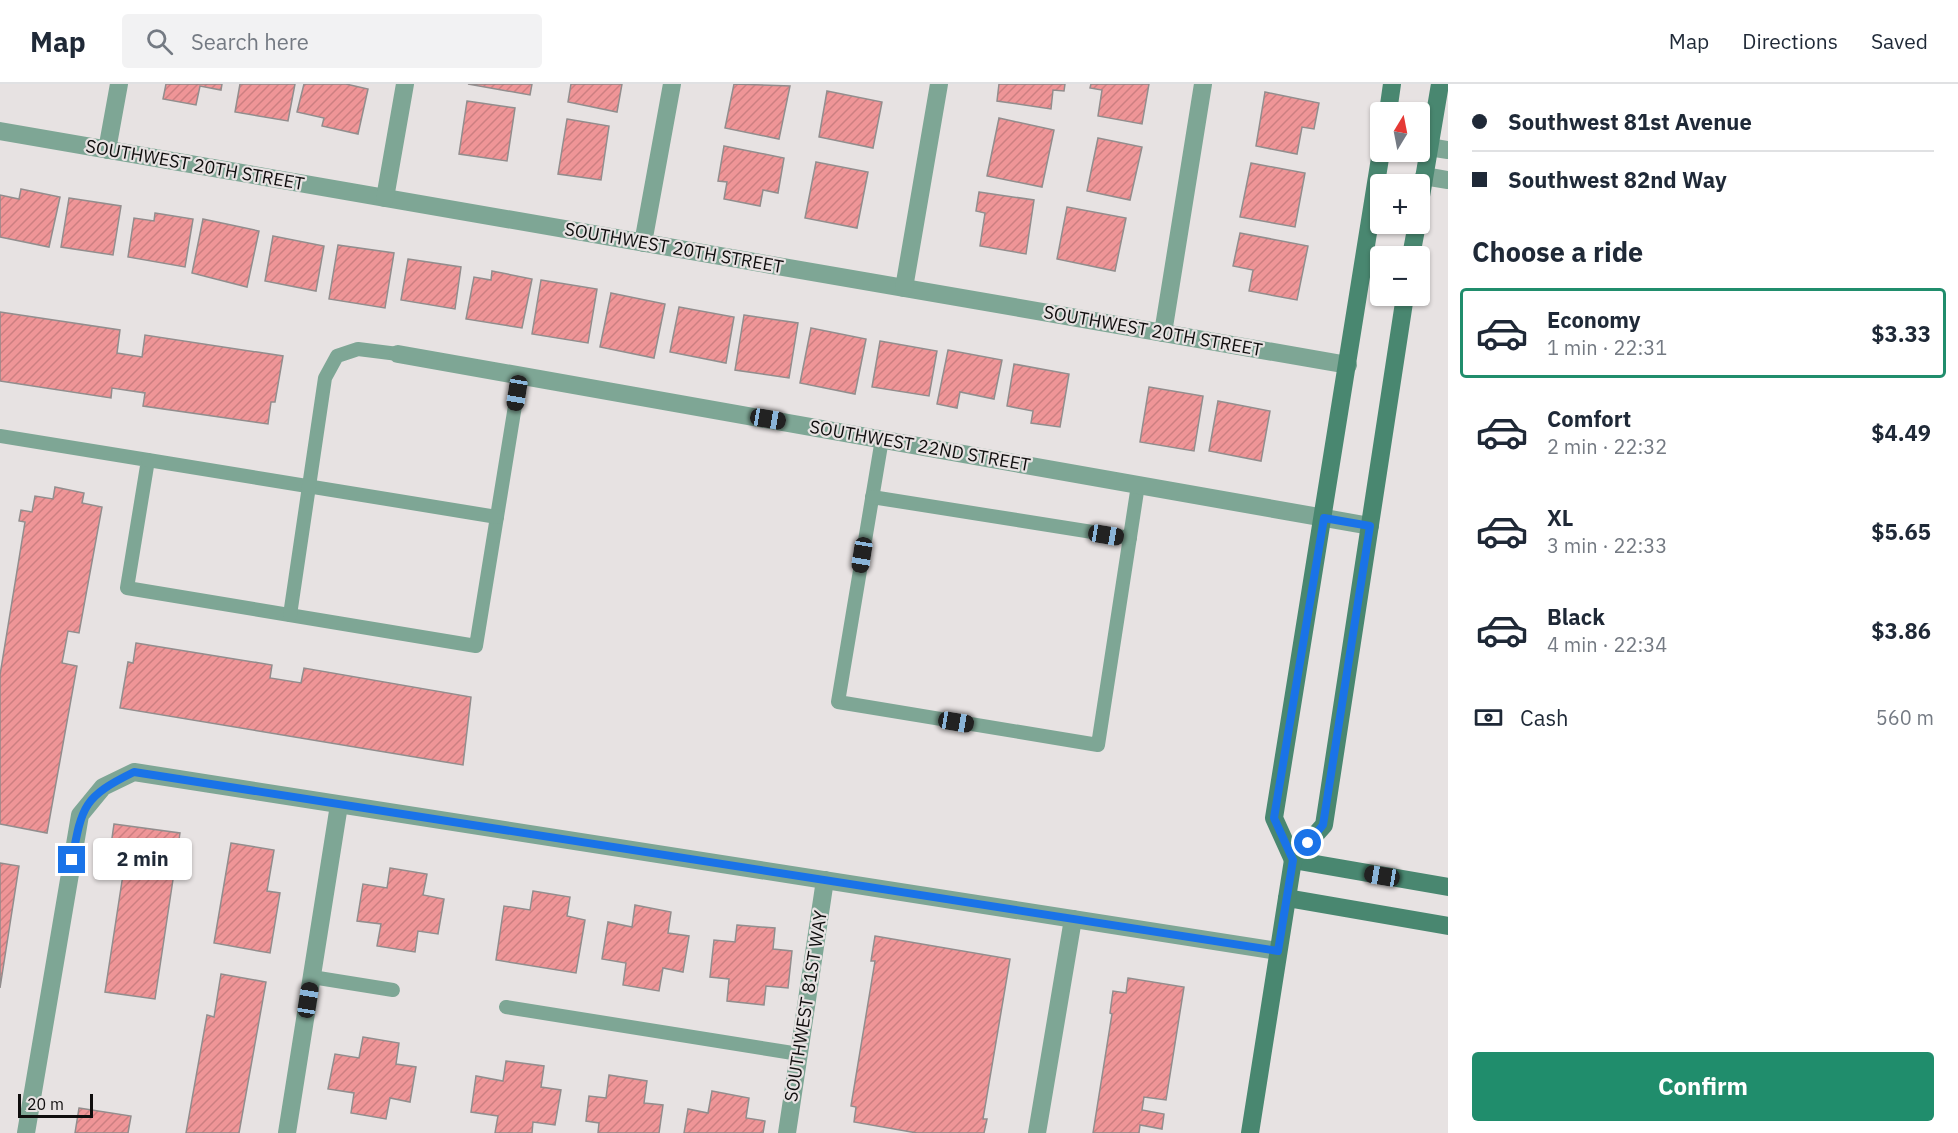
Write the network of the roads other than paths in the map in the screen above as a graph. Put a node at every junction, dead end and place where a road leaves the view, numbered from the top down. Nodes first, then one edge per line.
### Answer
1 (119, 84) edge
2 (405, 84) edge
3 (672, 84) edge
4 (939, 84) edge
5 (1203, 84) edge
6 (1392, 84) edge
7 (1440, 84) edge
8 (1389, 102) edge
9 (0, 131) edge
10 (1430, 141) edge
11 (1430, 147) edge
12 (107, 150) junction
13 (1448, 150) edge
14 (1379, 162) edge
15 (1430, 177) edge
16 (1448, 180) edge
17 (385, 198) junction
18 (643, 243) junction
19 (904, 288) junction
20 (1403, 306) edge
21 (1163, 333) junction
22 (398, 354) joint
23 (1348, 365) junction
24 (520, 375) junction
25 (0, 436) edge
26 (882, 439) junction
27 (148, 460) junction
28 (1138, 485) junction
29 (310, 486) junction
30 (872, 497) junction
31 (497, 517) junction
32 (1324, 518) junction
33 (1370, 526) junction
34 (1130, 538) junction
35 (290, 615) junction
36 (339, 805) junction
37 (1293, 860) junction
38 (825, 880) junction
39 (1448, 887) edge
40 (1287, 898) junction
41 (1073, 919) junction
42 (1448, 926) edge
43 (1278, 951) junction
44 (312, 978) junction
45 (393, 990) dead end
46 (506, 1008) dead end
47 (799, 1054) junction
48 (26, 1133) edge
49 (289, 1133) edge
50 (787, 1133) edge
51 (1037, 1133) edge
52 (1250, 1133) edge

1 - 12 street
2 - 17 street
3 - 18 street
4 - 19 street
5 - 21 street
6 - 8 street
7 - 10 street
9 - 12 street, SOUTHWEST 20TH STREET
11 - 13 street
12 - 17 street, SOUTHWEST 20TH STREET
14 - 23 street
15 - 16 street
17 - 18 street, SOUTHWEST 20TH STREET
18 - 19 street, SOUTHWEST 20TH STREET
19 - 21 street, SOUTHWEST 20TH STREET
20 - 33 street
21 - 23 street, SOUTHWEST 20TH STREET
22 - 24 street, SOUTHWEST 22ND STREET
22 - 29 lane
23 - 32 street
24 - 26 street, SOUTHWEST 22ND STREET
24 - 31 lane
25 - 27 lane
26 - 28 street, SOUTHWEST 22ND STREET
26 - 30 lane
27 - 29 lane
27 - 35 lane
28 - 32 street, SOUTHWEST 22ND STREET
28 - 34 lane
29 - 31 lane
29 - 35 lane
30 - 34 lane
30 - 34 lane
31 - 35 lane
32 - 33 street, SOUTHWEST 22ND STREET
32 - 37 street
33 - 37 street
36 - 38 street
36 - 44 street
36 - 48 street
37 - 39 street
37 - 40 street
38 - 41 street
38 - 47 street, SOUTHWEST 81ST WAY
40 - 42 street
40 - 43 street
41 - 43 street
41 - 51 street
43 - 52 street
44 - 45 lane
44 - 49 street
46 - 47 lane
47 - 50 street, SOUTHWEST 81ST WAY

